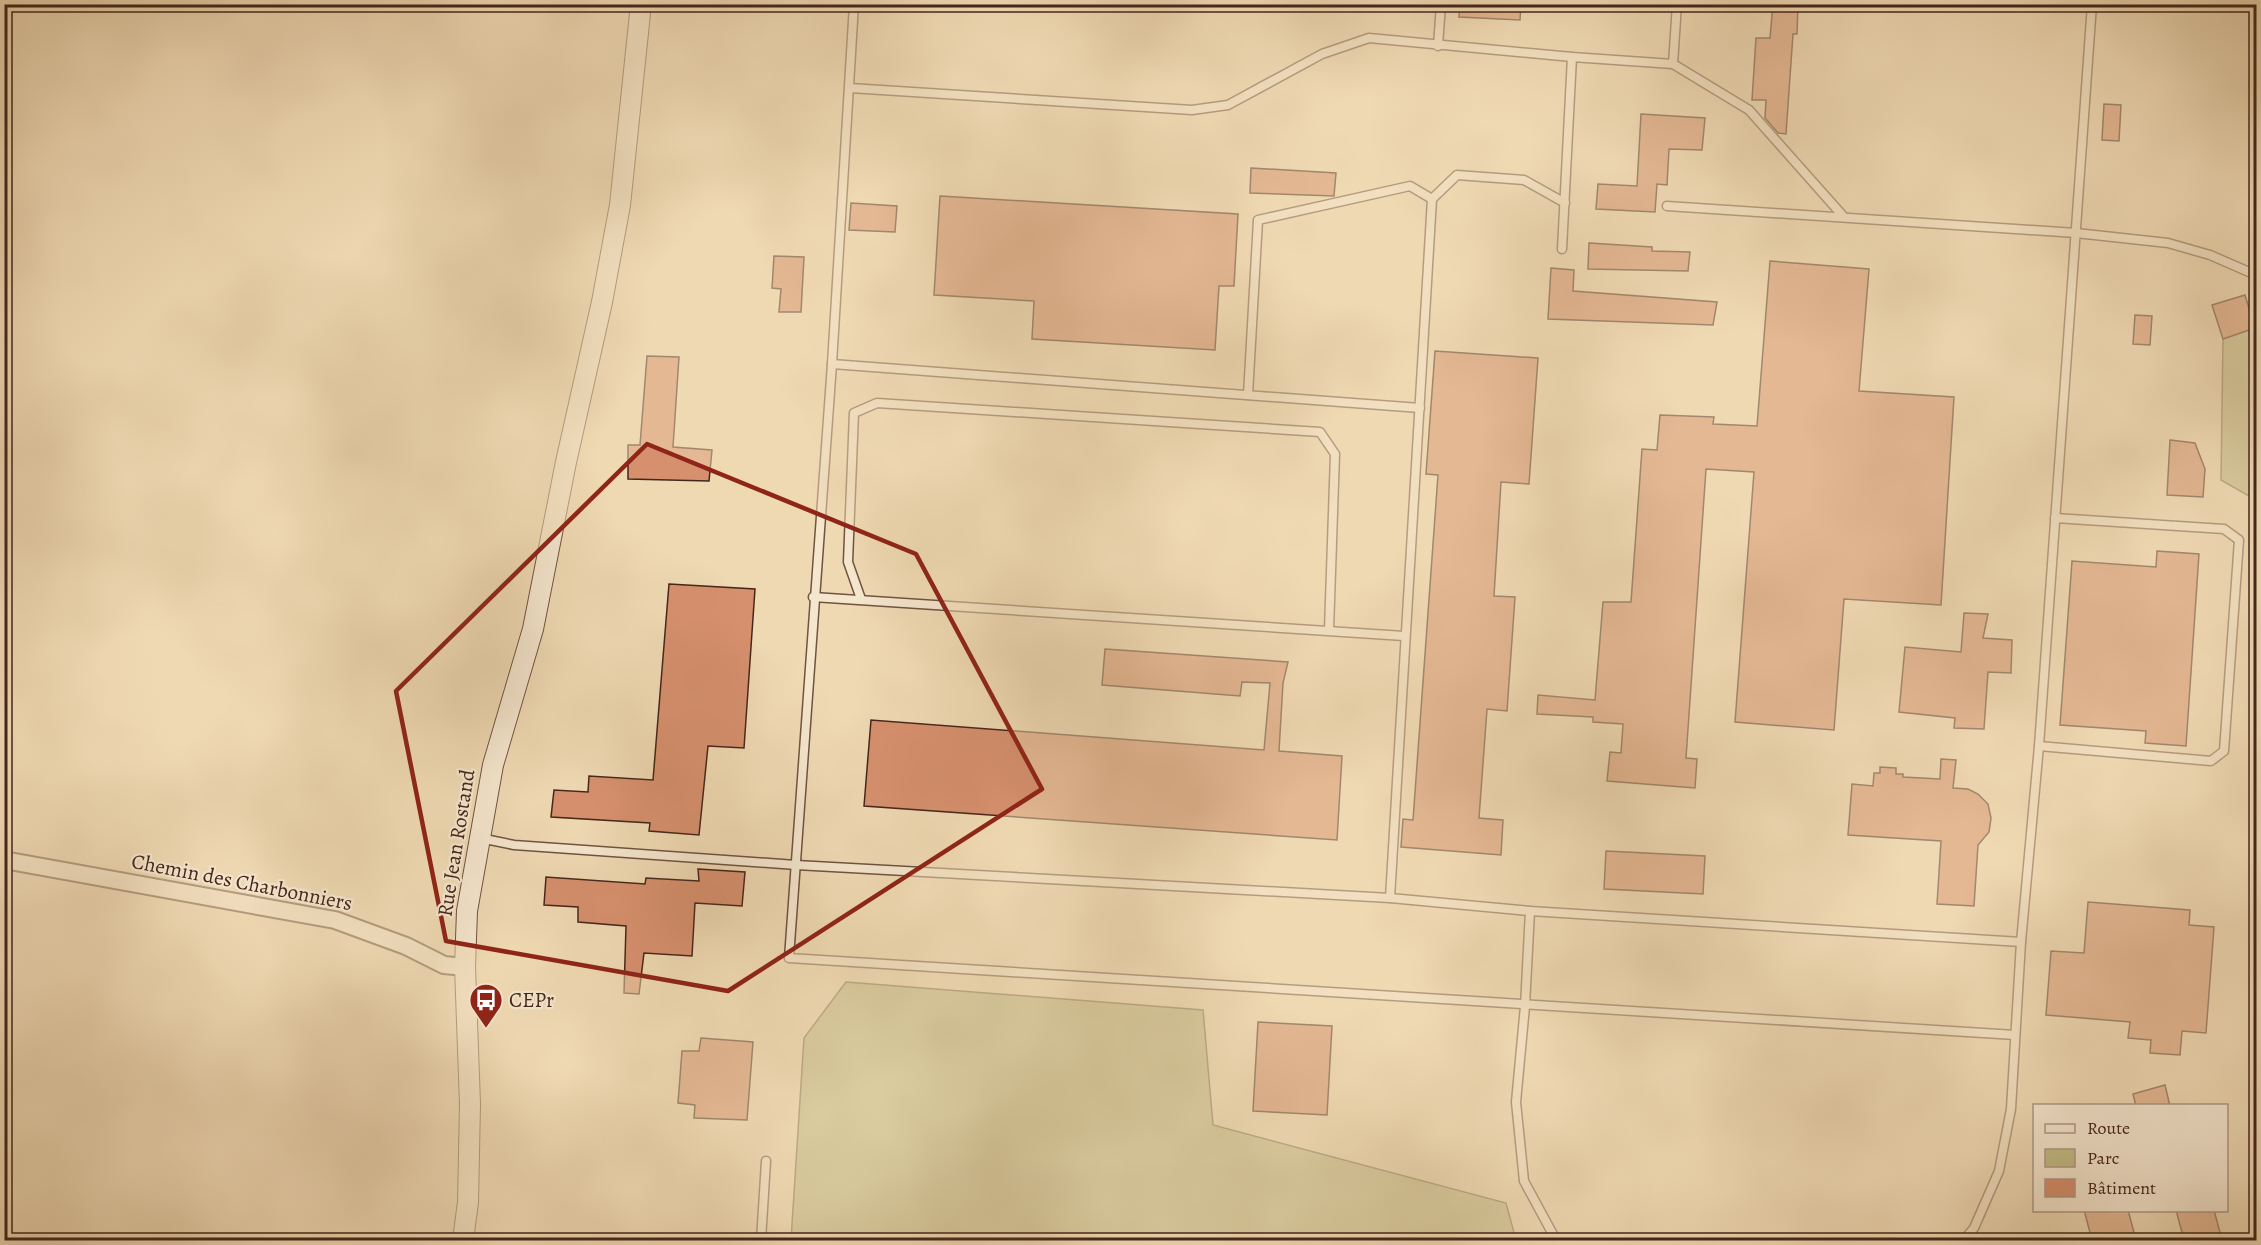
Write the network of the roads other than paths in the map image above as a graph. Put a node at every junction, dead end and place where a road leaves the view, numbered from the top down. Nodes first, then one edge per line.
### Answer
1 (641, 4) edge
2 (854, 4) edge
3 (1441, 4) edge
4 (1677, 4) edge
5 (2092, 4) edge
6 (1438, 46) junction
7 (1572, 57) junction
8 (1673, 64) junction
9 (850, 88) junction
10 (1432, 199) junction
11 (1565, 203) junction
12 (1667, 206) dead end
13 (1843, 216) junction
14 (2076, 233) junction
15 (1562, 249) dead end
16 (2256, 275) edge
17 (832, 364) junction
18 (1248, 395) junction
19 (1420, 408) junction
20 (2055, 518) junction
21 (813, 597) junction
22 (861, 599) junction
23 (1329, 630) junction
24 (1404, 636) junction
25 (2039, 746) junction
26 (479, 838) junction
27 (4, 860) edge
28 (796, 865) junction
29 (1390, 898) junction
30 (1530, 911) junction
31 (2020, 942) junction
32 (465, 967) junction
33 (1525, 1006) junction
34 (2015, 1035) junction
35 (766, 1161) dead end
36 (463, 1240) edge
37 (761, 1240) edge
38 (1556, 1240) edge
39 (1964, 1240) edge

1 - 26 street, Rue Jean Rostand
2 - 9 lane
3 - 6 lane
4 - 8 lane
5 - 14 lane
6 - 7 lane
6 - 9 lane
7 - 8 lane
7 - 11 lane
8 - 13 lane
9 - 17 lane
10 - 11 lane
10 - 18 lane
10 - 19 lane
11 - 15 lane
12 - 13 lane
13 - 14 lane
14 - 16 lane
14 - 20 lane
17 - 18 lane
17 - 21 lane
18 - 19 lane
19 - 24 lane
20 - 25 lane
20 - 25 lane
21 - 22 lane
21 - 28 lane
22 - 23 lane
22 - 23 lane
23 - 24 lane
24 - 29 lane
25 - 31 lane
26 - 28 lane
26 - 32 street, Rue Jean Rostand
27 - 32 street, Chemin des Charbonniers
28 - 29 lane
28 - 33 lane
29 - 30 lane
30 - 31 lane
30 - 33 lane
31 - 34 lane
32 - 36 street, Rue Jean Rostand
33 - 34 lane
33 - 38 lane
34 - 39 lane
35 - 37 lane

